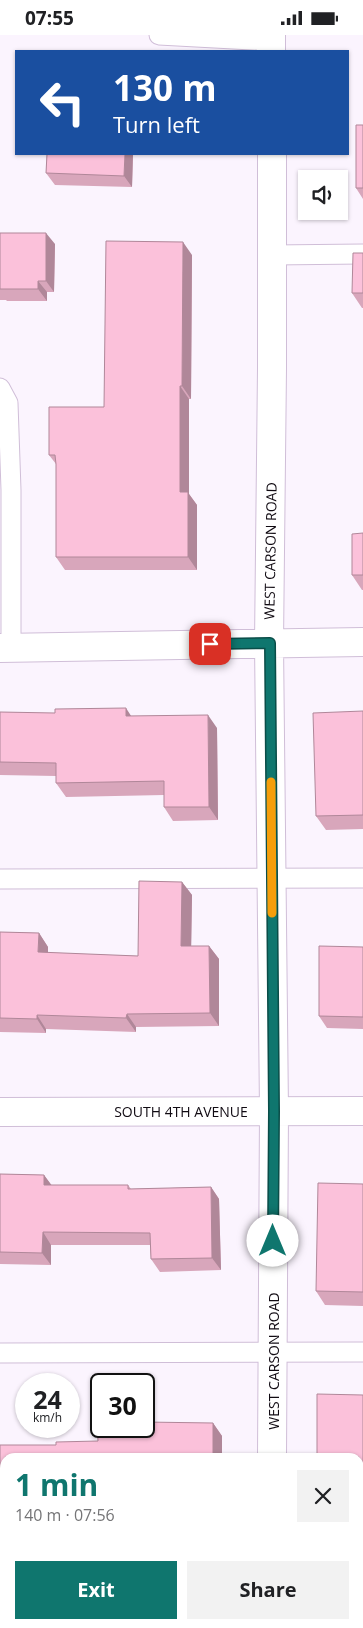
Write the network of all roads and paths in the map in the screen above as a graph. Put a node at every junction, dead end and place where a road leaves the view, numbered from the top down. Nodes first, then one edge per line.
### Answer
1 (159, 35) edge
2 (271, 42) edge
3 (272, 155) edge
4 (363, 254) edge
5 (272, 255) junction
6 (0, 387) edge
7 (5, 490) edge
8 (363, 642) edge
9 (270, 643) junction
10 (5, 648) edge
11 (272, 878) junction
12 (0, 879) edge
13 (363, 879) edge
14 (274, 1111) junction
15 (363, 1111) edge
16 (0, 1112) edge
17 (273, 1352) junction
18 (363, 1352) edge
19 (0, 1353) edge
20 (272, 1453) edge

1 - 2 lane
3 - 5 street, WEST CARSON ROAD
4 - 5 lane
5 - 9 street, WEST CARSON ROAD
6 - 7 lane
7 - 10 lane
8 - 9 street
9 - 10 street
9 - 11 street, WEST CARSON ROAD
11 - 12 lane
11 - 13 lane
11 - 14 street, WEST CARSON ROAD
14 - 15 street, SOUTH 4TH AVENUE
14 - 16 street, SOUTH 4TH AVENUE
14 - 17 street, WEST CARSON ROAD
17 - 18 lane
17 - 19 lane
17 - 20 street, WEST CARSON ROAD

